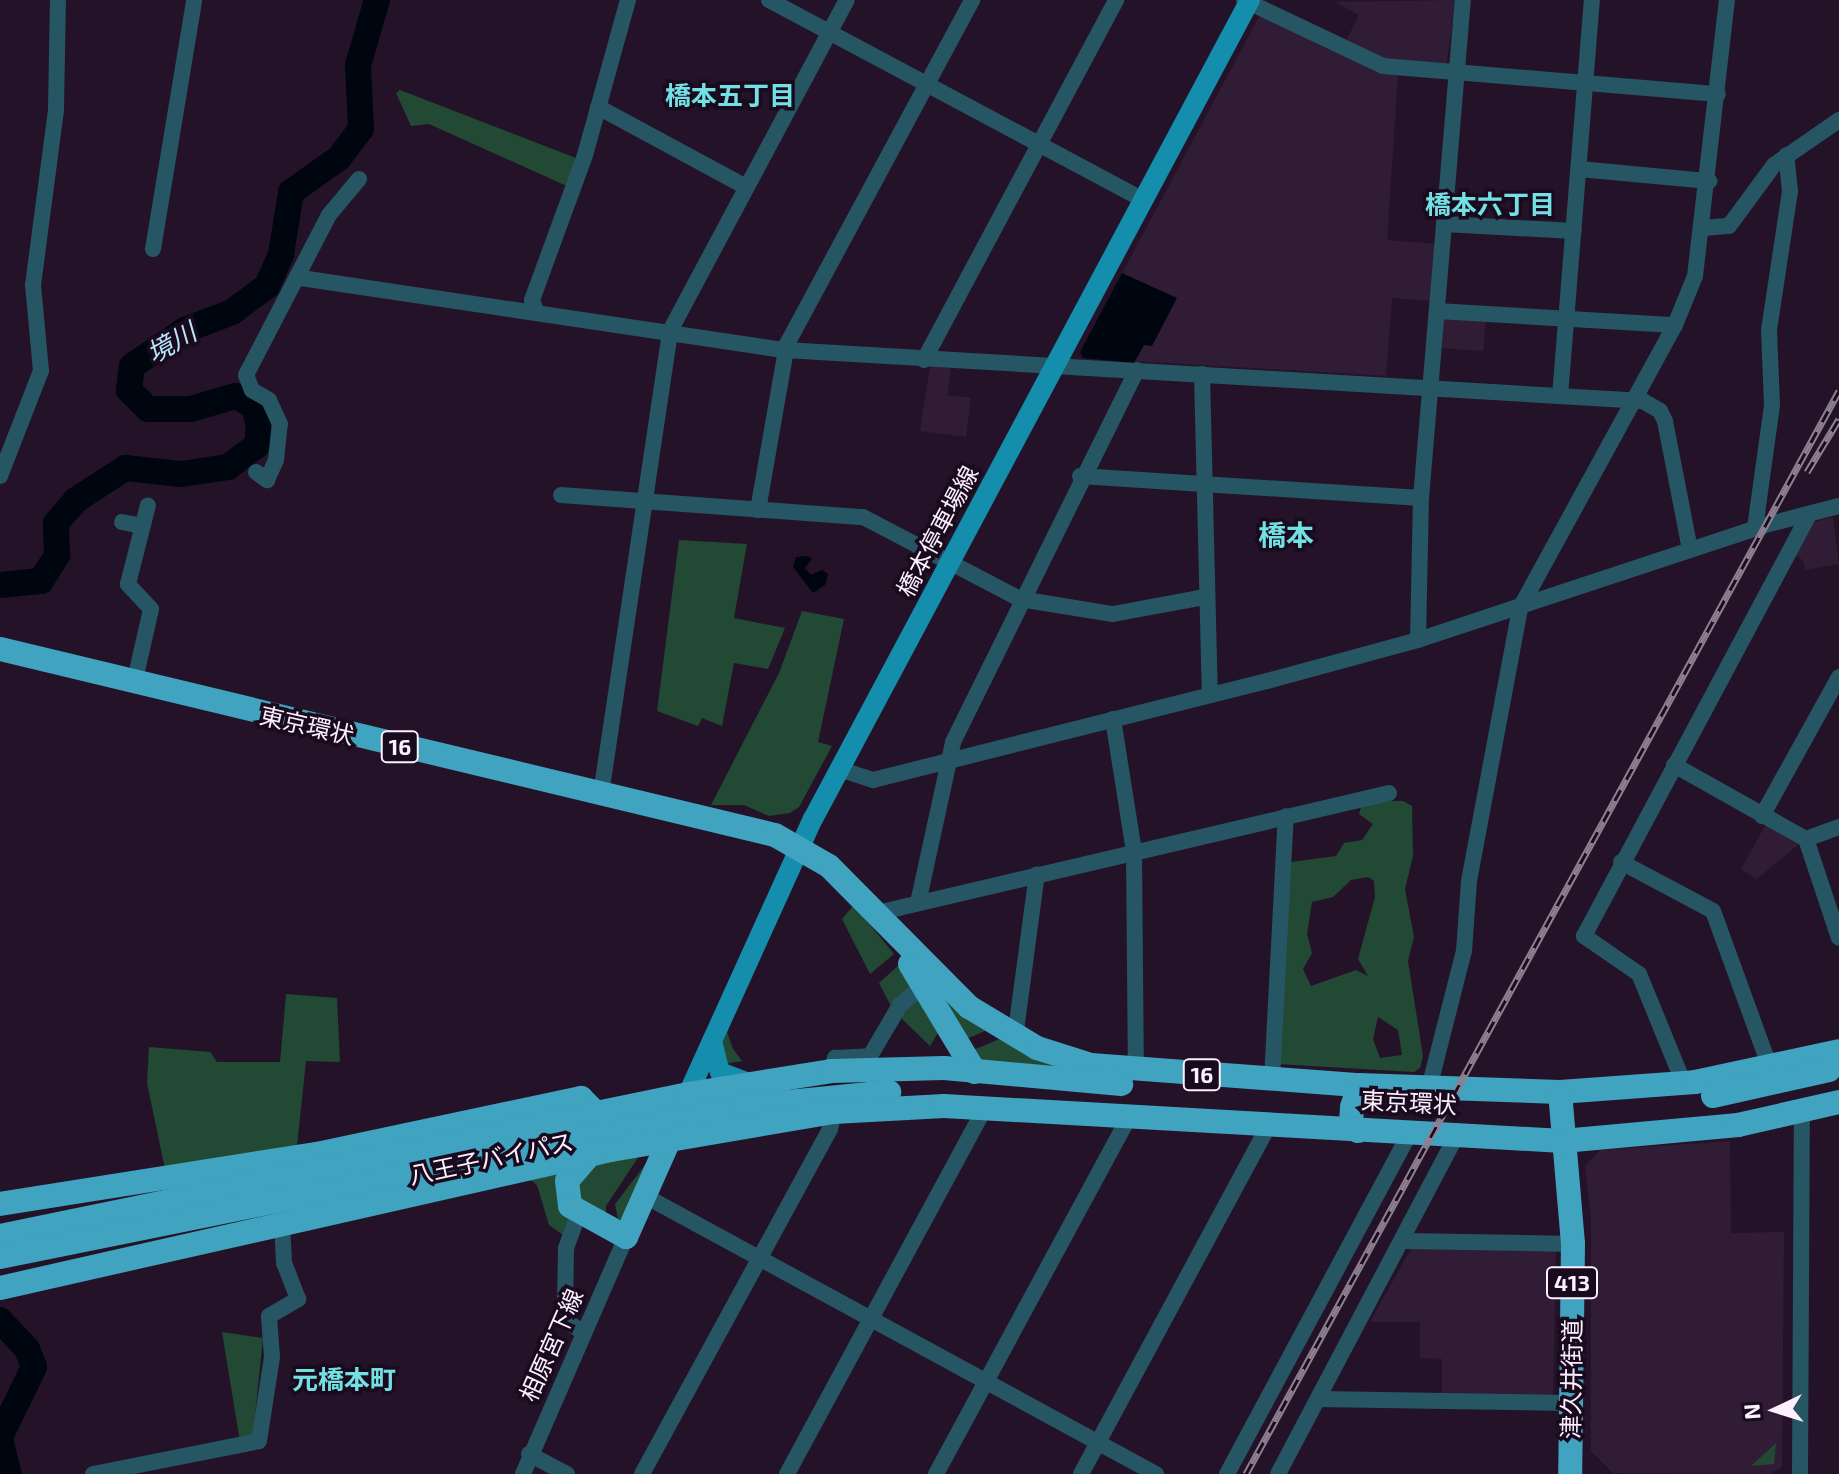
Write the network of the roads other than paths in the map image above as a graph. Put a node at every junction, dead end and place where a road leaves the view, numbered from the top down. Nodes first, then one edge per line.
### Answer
1 (58, 0) edge
2 (194, 0) edge
3 (628, 0) edge
4 (769, 0) edge
5 (847, 0) edge
6 (972, 0) edge
7 (1116, 0) edge
8 (1463, 0) edge
9 (1592, 0) edge
10 (1727, 0) edge
11 (1247, 1) edge
12 (829, 32) junction
13 (1457, 73) junction
14 (927, 84) junction
15 (1585, 84) junction
16 (1718, 94) junction
17 (598, 107) junction
18 (1839, 120) edge
19 (1039, 145) junction
20 (1786, 155) junction
21 (1579, 169) junction
22 (359, 179) dead end
23 (1709, 181) junction
24 (746, 187) junction
25 (1143, 200) junction
26 (1444, 224) junction
27 (1704, 228) junction
28 (1574, 231) junction
29 (153, 249) dead end
30 (301, 278) junction
31 (536, 311) junction
32 (1437, 311) junction
33 (1567, 318) junction
34 (1675, 325) junction
35 (670, 331) junction
36 (785, 350) junction
37 (924, 360) junction
38 (1055, 365) junction
39 (1137, 370) junction
40 (1202, 374) junction
41 (1431, 388) junction
42 (1560, 396) junction
43 (1634, 399) junction
44 (256, 472) dead end
45 (0, 476) edge
46 (1080, 476) junction
47 (1201, 484) junction
48 (561, 495) dead end
49 (1421, 498) junction
50 (645, 501) junction
51 (148, 505) dead end
52 (1839, 506) edge
53 (758, 510) junction
54 (1809, 514) junction
55 (122, 522) dead end
56 (142, 526) junction
57 (1755, 528) junction
58 (1690, 550) junction
59 (950, 563) junction
60 (1205, 597) junction
61 (1020, 599) junction
62 (1520, 608) junction
63 (1418, 640) junction
64 (0, 649) edge
65 (1839, 677) edge
66 (134, 684) junction
67 (1210, 695) junction
68 (1113, 719) junction
69 (946, 760) junction
70 (1674, 765) junction
71 (839, 769) junction
72 (1389, 793) dead end
73 (601, 794) junction
74 (1286, 816) junction
75 (1762, 816) junction
76 (1839, 827) edge
77 (1806, 839) junction
78 (800, 845) junction
79 (1134, 852) junction
80 (1621, 862) junction
81 (1037, 874) junction
82 (918, 903) junction
83 (881, 923) junction
84 (1839, 938) edge
85 (923, 986) junction
86 (713, 1037) junction
87 (1015, 1038) junction
88 (1839, 1051) edge
89 (1839, 1067) edge
90 (1770, 1068) junction
91 (831, 1071) junction
92 (1136, 1071) junction
93 (975, 1072) junction
94 (1272, 1079) junction
95 (749, 1083) junction
96 (1684, 1084) junction
97 (1359, 1085) junction
98 (1839, 1086) edge
99 (1429, 1088) junction
100 (1560, 1092) junction
101 (688, 1094) junction
102 (1166, 1096) junction
103 (984, 1102) junction
104 (1728, 1102) junction
105 (1839, 1102) edge
106 (834, 1112) junction
107 (1802, 1112) junction
108 (596, 1113) junction
109 (1129, 1117) junction
110 (1269, 1125) junction
111 (674, 1128) junction
112 (1358, 1131) junction
113 (1409, 1134) junction
114 (1456, 1137) junction
115 (1563, 1141) junction
116 (597, 1154) junction
117 (382, 1181) junction
118 (645, 1196) junction
119 (0, 1204) edge
120 (578, 1215) junction
121 (282, 1223) junction
122 (626, 1237) junction
123 (1, 1241) edge
124 (1405, 1241) junction
125 (1573, 1244) junction
126 (759, 1258) junction
127 (15, 1275) edge
128 (872, 1319) junction
129 (583, 1332) junction
130 (987, 1382) junction
131 (1318, 1399) junction
132 (1571, 1403) junction
133 (1098, 1443) junction
134 (529, 1454) junction
135 (565, 1473) edge
136 (93, 1474) edge
137 (523, 1474) edge
138 (642, 1474) edge
139 (787, 1474) edge
140 (936, 1474) edge
141 (1081, 1474) edge
142 (1156, 1474) edge
143 (1227, 1474) edge
144 (1278, 1474) edge
145 (1570, 1474) edge
146 (1800, 1474) edge

1 - 45 street
2 - 29 street
3 - 17 street
4 - 12 street
5 - 12 street
6 - 14 street
7 - 19 street
8 - 13 street
9 - 15 street
10 - 16 street
11 - 13 street
11 - 25 main road, 橋本停車場線
12 - 14 street
12 - 24 street
13 - 15 street
13 - 26 street
14 - 19 street
14 - 36 street
15 - 16 street
15 - 21 street
16 - 23 street
17 - 24 street
17 - 31 street
18 - 20 street
19 - 25 street
19 - 37 street
20 - 27 street
20 - 57 street
21 - 23 street
21 - 28 street
22 - 30 street
23 - 27 street
24 - 35 street
25 - 38 main road, 橋本停車場線
26 - 28 street
26 - 32 street
27 - 34 street
28 - 33 street
30 - 31 street
30 - 44 street
31 - 35 street
32 - 33 street
32 - 41 street
33 - 34 street
33 - 42 street
34 - 43 street
35 - 36 street
35 - 50 street
36 - 37 street
36 - 53 street
37 - 38 street
38 - 39 street
38 - 59 main road, 橋本停車場線
39 - 40 street
39 - 46 street
40 - 41 street
40 - 47 street
41 - 42 street
41 - 49 street
42 - 43 street
43 - 58 street
43 - 62 street
46 - 47 street
46 - 61 street
47 - 49 street
47 - 60 street
48 - 50 street
49 - 63 street
50 - 53 street
50 - 73 street
51 - 56 street
52 - 54 street
53 - 59 street
54 - 57 street
54 - 70 street
55 - 56 street
56 - 66 street
57 - 58 street
58 - 62 street
59 - 61 street
59 - 71 main road, 橋本停車場線
60 - 61 street
60 - 67 street
61 - 69 street
62 - 63 street
62 - 99 street
63 - 67 street
64 - 66 highway, 東京環状 / 16
65 - 75 street
66 - 73 highway, 東京環状 / 16
67 - 68 street
68 - 69 street
68 - 79 street
69 - 71 street
69 - 82 street
70 - 75 street
70 - 80 street
71 - 78 main road, 橋本停車場線
72 - 74 street
73 - 78 highway, 東京環状 / 16
74 - 79 street
74 - 94 street
75 - 77 street
76 - 77 street
77 - 84 street
78 - 83 highway, 16
78 - 86 main road, 橋本停車場線
79 - 81 street
79 - 92 street
80 - 90 street
80 - 96 street
81 - 82 street
81 - 87 street
82 - 83 street
83 - 85 highway, 16
83 - 87 highway, 16
85 - 91 street
85 - 93 highway, 16
86 - 95 main road
86 - 101 main road, 橋本停車場線
87 - 92 highway, 16
88 - 90 highway, 16
89 - 104 highway, 東京環状 / 16
90 - 96 highway, 16
91 - 93 highway, 八王子バイパス / 16
91 - 95 highway, 八王子バイパス / 16
92 - 94 highway, 16
93 - 102 highway, 東京環状 / 16
94 - 97 highway, 16
95 - 101 highway, 八王子バイパス / 16
96 - 100 highway, 16
97 - 99 highway, 16
97 - 112 highway
98 - 104 highway, 東京環状 / 16
99 - 100 highway, 16
100 - 115 highway, 津久井街道 / 413
101 - 108 highway, 八王子バイパス / 16
101 - 111 highway
102 - 103 highway, 東京環状 / 16
102 - 104 highway, 東京環状 / 16
103 - 106 highway, 16
103 - 109 highway, 16
103 - 111 highway, 八王子バイパス / 16
103 - 128 street
105 - 107 highway, 16
106 - 111 highway, 16
106 - 126 street
107 - 115 highway, 16
107 - 146 street
108 - 119 highway
108 - 123 highway, 八王子バイパス / 16
109 - 110 highway, 16
109 - 130 street
110 - 112 highway, 16
110 - 133 street
111 - 116 highway, 16
111 - 117 highway, 八王子バイパス / 16
111 - 118 highway
112 - 113 highway, 16
113 - 114 highway, 16
113 - 143 street
114 - 115 highway, 16
114 - 124 street
115 - 125 highway, 津久井街道 / 413
116 - 117 highway, 16
116 - 120 highway, 16
116 - 121 highway, 16
117 - 127 highway, 八王子バイパス / 16
118 - 122 highway
118 - 126 street
120 - 122 highway
120 - 129 street
121 - 127 highway, 16
121 - 136 street
122 - 129 street, 相原宮下線
123 - 127 highway, 八王子バイパス / 16
124 - 125 street
124 - 131 street
125 - 132 highway, 津久井街道 / 413
126 - 128 street
126 - 138 street
128 - 130 street
128 - 139 street
129 - 134 street, 相原宮下線
130 - 133 street
130 - 140 street
131 - 132 street
131 - 144 street
132 - 145 highway, 津久井街道 / 413
133 - 141 street
133 - 142 street
134 - 135 street
134 - 137 street, 相原宮下線

